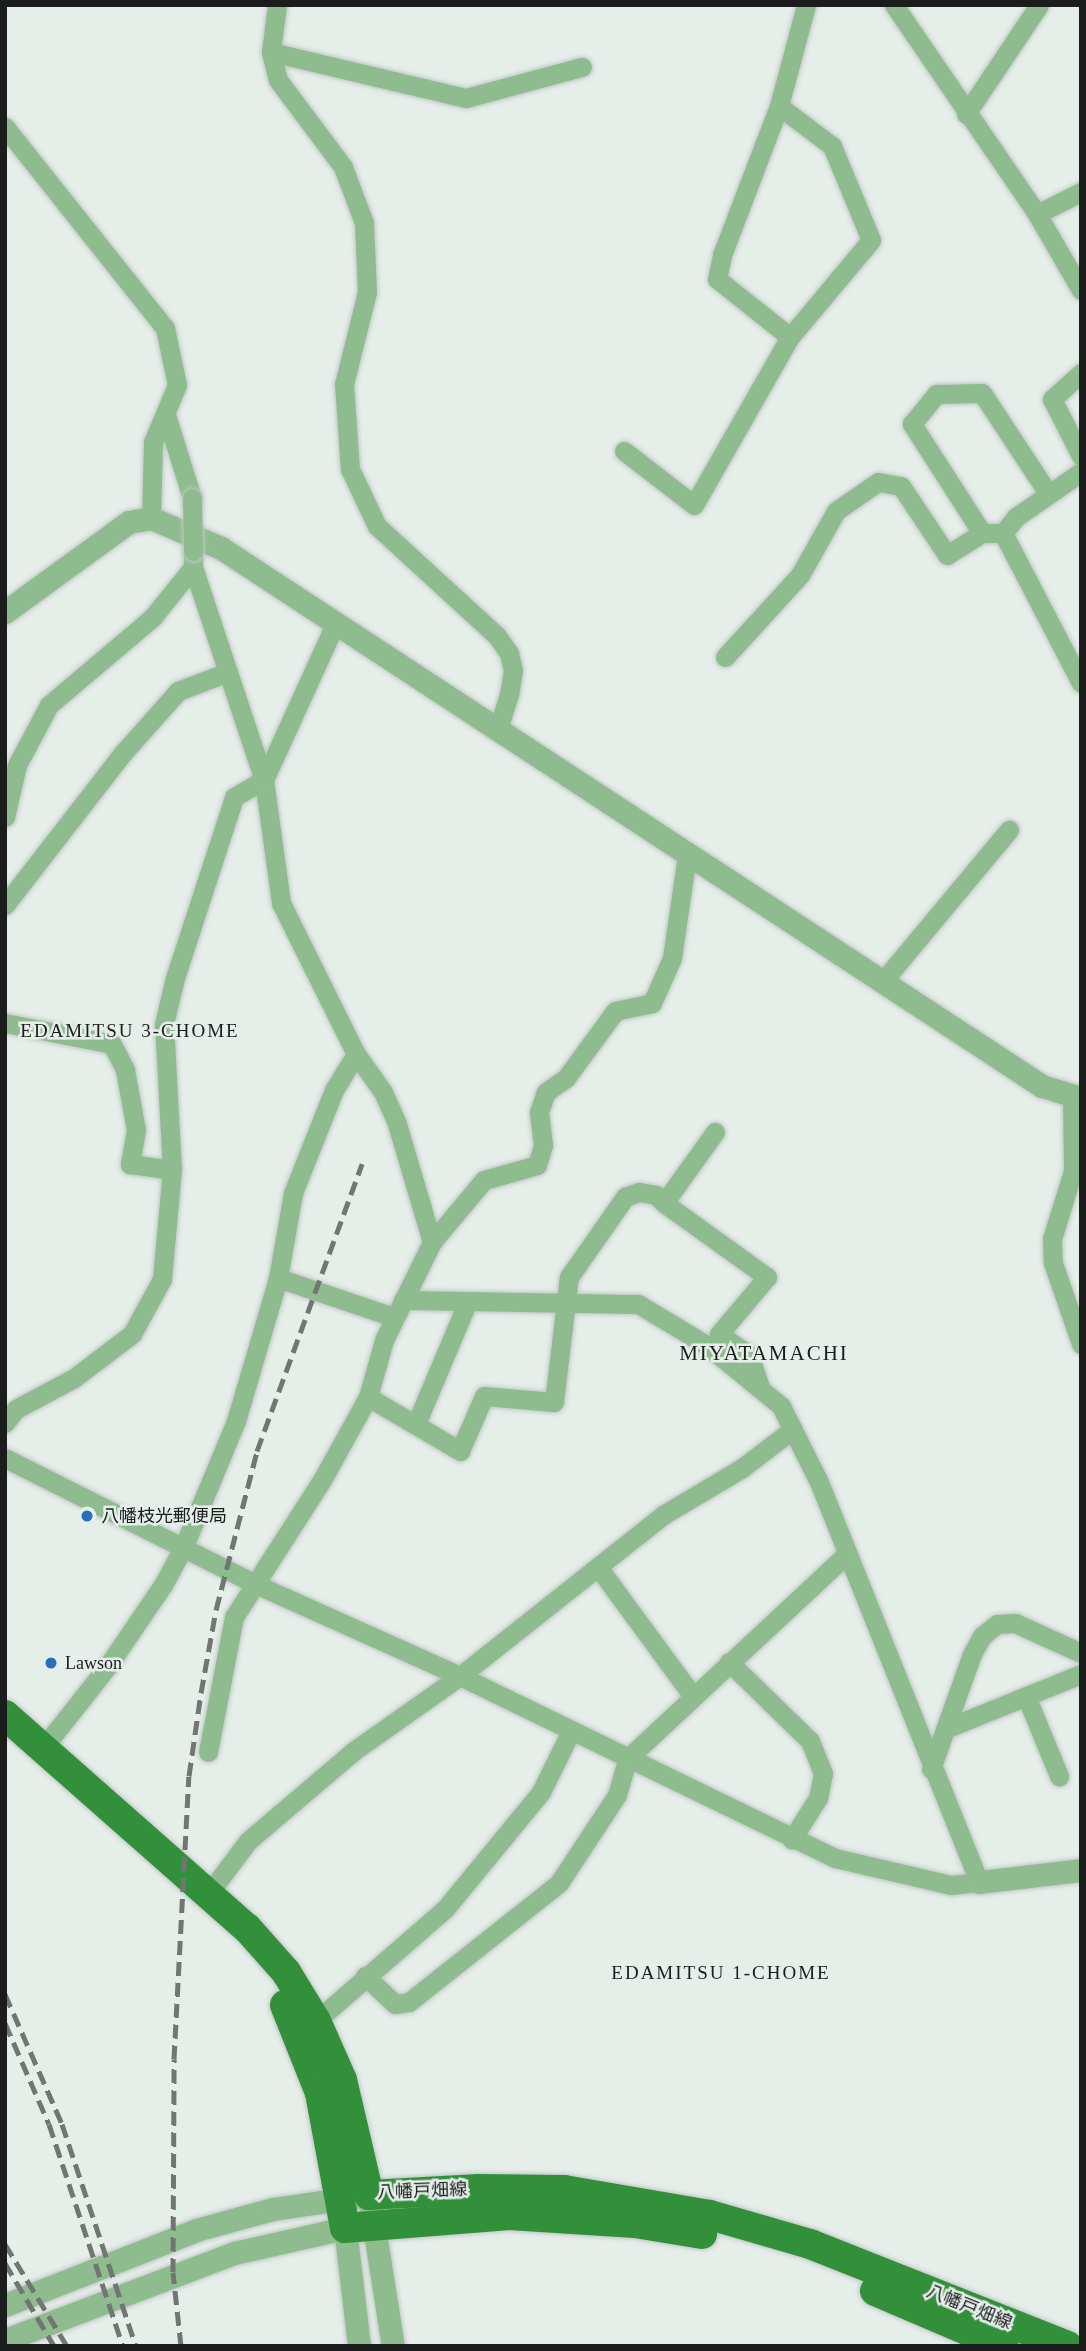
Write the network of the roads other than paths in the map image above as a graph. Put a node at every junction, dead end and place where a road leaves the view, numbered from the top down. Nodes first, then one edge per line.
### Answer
1 (277, 5) edge
2 (806, 5) edge
3 (894, 5) edge
4 (1039, 5) edge
5 (271, 52) junction
6 (582, 67) dead end
7 (779, 106) junction
8 (966, 114) junction
9 (5, 127) edge
10 (1081, 192) edge
11 (1037, 214) junction
12 (1081, 290) edge
13 (790, 337) junction
14 (1081, 373) edge
15 (166, 415) junction
16 (624, 451) dead end
17 (1081, 456) edge
18 (1081, 472) edge
19 (1048, 493) junction
20 (151, 518) junction
21 (982, 533) junction
22 (1003, 533) junction
23 (193, 559) junction
24 (5, 612) edge
25 (335, 624) junction
26 (725, 657) dead end
27 (228, 672) junction
28 (1081, 682) edge
29 (498, 730) junction
30 (264, 780) junction
31 (5, 817) edge
32 (1009, 830) dead end
33 (687, 856) junction
34 (5, 905) edge
35 (883, 981) junction
36 (5, 1023) edge
37 (356, 1054) junction
38 (1076, 1097) edge
39 (715, 1132) dead end
40 (172, 1170) junction
41 (664, 1203) junction
42 (432, 1242) junction
43 (278, 1278) junction
44 (569, 1302) junction
45 (467, 1303) junction
46 (398, 1308) junction
47 (1081, 1345) edge
48 (761, 1389) junction
49 (368, 1397) junction
50 (5, 1423) edge
51 (416, 1424) junction
52 (793, 1429) junction
53 (5, 1458) edge
54 (184, 1546) junction
55 (845, 1556) junction
56 (598, 1567) junction
57 (253, 1583) junction
58 (1081, 1653) edge
59 (729, 1662) junction
60 (1081, 1674) edge
61 (460, 1676) junction
62 (692, 1695) junction
63 (1026, 1696) junction
64 (5, 1715) edge
65 (945, 1729) junction
66 (570, 1733) junction
67 (5, 1737) edge
68 (43, 1748) junction
69 (208, 1752) dead end
70 (627, 1759) junction
71 (931, 1769) junction
72 (1059, 1776) dead end
73 (792, 1839) junction
74 (1081, 1870) edge
75 (979, 1882) junction
76 (209, 1893) junction
77 (365, 1976) junction
78 (316, 2021) junction
79 (361, 2206) junction
80 (345, 2228) junction
81 (5, 2305) edge
82 (5, 2340) edge
83 (359, 2346) edge
84 (393, 2346) edge
85 (1004, 2346) edge
86 (1068, 2346) edge

1 - 5 street
2 - 7 street
3 - 8 street
4 - 8 street
5 - 6 street
5 - 29 street
7 - 13 street
7 - 13 street
8 - 11 street
9 - 15 street
10 - 11 street
11 - 12 street
13 - 16 street
14 - 17 street
15 - 20 street
15 - 23 street, bridge
18 - 19 street
19 - 21 street
19 - 22 street
20 - 24 street
20 - 25 street
21 - 22 street
21 - 26 street
22 - 28 street
23 - 27 street
23 - 31 street
25 - 29 street
25 - 30 street
27 - 30 street
27 - 34 street
29 - 33 street
30 - 37 street
30 - 40 street
32 - 35 street
33 - 35 street
33 - 42 street
35 - 38 street
36 - 40 street
37 - 42 street
37 - 43 street
38 - 47 street
39 - 41 street
40 - 50 street
41 - 44 street
41 - 48 street
42 - 46 street
43 - 46 street
43 - 54 street
44 - 45 street
44 - 48 street
44 - 51 street
45 - 46 street
45 - 51 street
46 - 49 street
48 - 52 street
49 - 51 street
49 - 57 street
52 - 55 street
52 - 56 street
53 - 54 street
54 - 57 street
54 - 68 street
55 - 59 street
55 - 71 street
56 - 61 street
56 - 62 street
57 - 61 street
57 - 69 street
58 - 65 street
59 - 62 street
59 - 73 street
60 - 63 street
61 - 66 street
61 - 76 street
62 - 70 street
63 - 65 street
63 - 72 street
64 - 68 main road, 八幡戸畑線
65 - 71 street
66 - 70 street
66 - 77 street
67 - 79 main road
68 - 76 main road, 八幡戸畑線
70 - 73 street
70 - 77 street
71 - 75 street
73 - 75 street
74 - 75 street
76 - 78 main road, 八幡戸畑線
77 - 78 street
78 - 79 main road, 八幡戸畑線
79 - 80 main road, 八幡戸畑線
79 - 81 street, 八幡戸畑線
79 - 84 street
79 - 85 main road, 八幡戸畑線
79 - 86 main road, 八幡戸畑線
80 - 82 street, 八幡戸畑線
80 - 83 street

